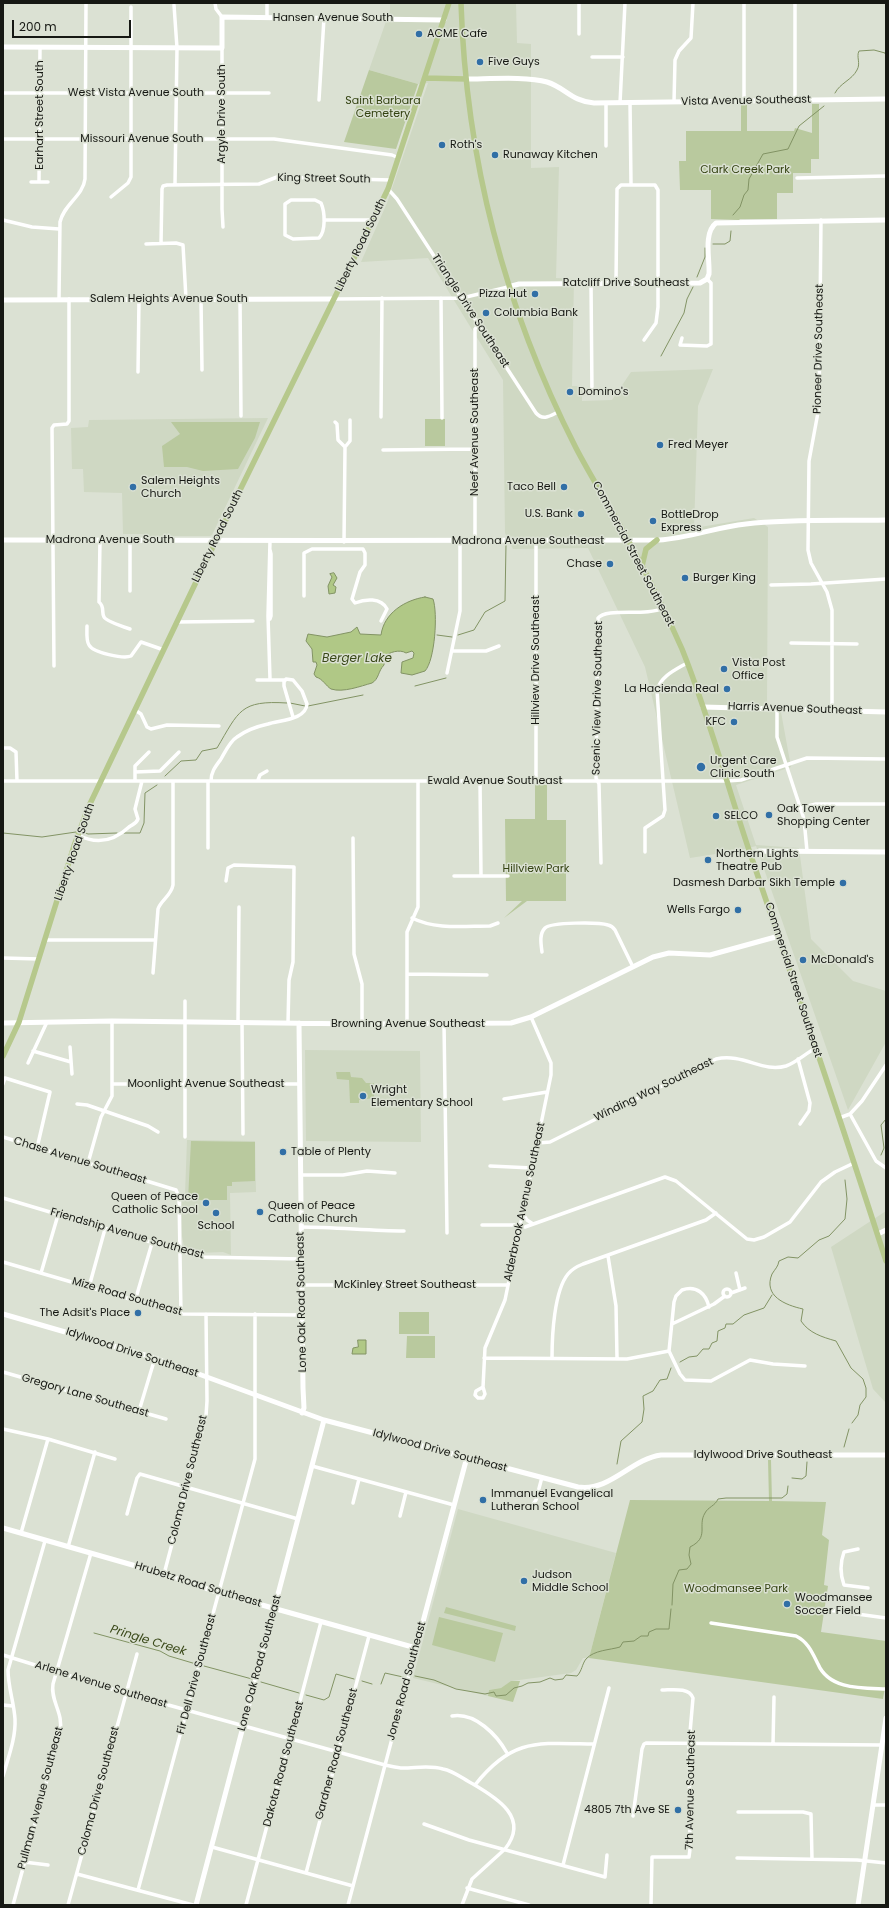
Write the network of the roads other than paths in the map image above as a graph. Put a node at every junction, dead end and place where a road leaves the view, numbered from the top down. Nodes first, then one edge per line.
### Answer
1 (86, 3) edge
2 (215, 3) edge
3 (267, 3) edge
4 (449, 3) edge
5 (461, 3) edge
6 (579, 3) edge
7 (625, 3) edge
8 (693, 3) edge
9 (744, 3) edge
10 (795, 3) edge
11 (174, 5) dead end
12 (131, 7) dead end
13 (222, 17) junction
14 (267, 18) junction
15 (324, 18) junction
16 (444, 20) junction
17 (579, 34) dead end
18 (3, 47) edge
19 (40, 47) junction
20 (85, 48) junction
21 (131, 48) junction
22 (177, 48) junction
23 (222, 48) junction
24 (592, 57) dead end
25 (623, 57) junction
26 (425, 78) junction
27 (466, 79) junction
28 (3, 93) edge
29 (40, 93) junction
30 (85, 93) junction
31 (130, 93) junction
32 (176, 93) junction
33 (222, 93) junction
34 (269, 93) dead end
35 (886, 99) edge
36 (319, 100) dead end
37 (794, 100) junction
38 (744, 101) junction
39 (630, 102) junction
40 (674, 102) junction
41 (606, 103) junction
42 (620, 103) junction
43 (40, 138) junction
44 (3, 139) edge
45 (85, 139) junction
46 (131, 139) junction
47 (176, 139) junction
48 (222, 139) junction
49 (606, 146) dead end
50 (399, 158) junction
51 (886, 176) edge
52 (797, 178) dead end
53 (391, 180) junction
54 (31, 182) dead end
55 (39, 182) junction
56 (48, 182) dead end
57 (175, 184) junction
58 (222, 184) junction
59 (631, 184) junction
60 (388, 189) junction
61 (111, 196) dead end
62 (3, 220) edge
63 (324, 220) junction
64 (373, 220) junction
65 (820, 220) junction
66 (886, 220) edge
67 (223, 227) dead end
68 (59, 229) junction
69 (161, 243) junction
70 (146, 244) dead end
71 (707, 279) junction
72 (591, 283) junction
73 (616, 283) junction
74 (658, 283) junction
75 (508, 287) junction
76 (382, 298) junction
77 (441, 298) junction
78 (462, 298) junction
79 (59, 299) junction
80 (69, 299) junction
81 (139, 299) junction
82 (186, 299) junction
83 (201, 299) junction
84 (240, 299) junction
85 (335, 299) junction
86 (3, 300) edge
87 (478, 324) junction
88 (682, 338) dead end
89 (644, 340) dead end
90 (202, 370) dead end
91 (138, 372) dead end
92 (592, 394) dead end
93 (558, 412) junction
94 (241, 416) dead end
95 (381, 417) dead end
96 (442, 418) dead end
97 (350, 420) dead end
98 (335, 422) dead end
99 (345, 447) junction
100 (474, 449) junction
101 (383, 450) dead end
102 (886, 520) edge
103 (808, 521) junction
104 (3, 540) edge
105 (53, 540) junction
106 (100, 540) junction
107 (130, 540) junction
108 (216, 540) junction
109 (475, 540) junction
110 (536, 540) junction
111 (628, 540) junction
112 (657, 540) junction
113 (270, 541) junction
114 (460, 541) junction
115 (337, 542) junction
116 (344, 542) junction
117 (337, 549) junction
118 (642, 566) junction
119 (886, 579) edge
120 (821, 583) junction
121 (771, 585) dead end
122 (130, 591) dead end
123 (304, 596) dead end
124 (663, 608) junction
125 (253, 621) dead end
126 (381, 621) dead end
127 (177, 622) junction
128 (87, 626) dead end
129 (130, 629) dead end
130 (832, 642) junction
131 (791, 643) dead end
132 (857, 644) dead end
133 (499, 646) dead end
134 (164, 650) junction
135 (452, 651) junction
136 (687, 663) junction
137 (54, 666) dead end
138 (447, 673) dead end
139 (270, 679) junction
140 (257, 680) dead end
141 (284, 680) junction
142 (703, 707) junction
143 (777, 709) junction
144 (135, 710) junction
145 (832, 710) junction
146 (886, 712) edge
147 (293, 718) junction
148 (218, 726) dead end
149 (3, 748) edge
150 (149, 752) dead end
151 (179, 752) dead end
152 (886, 759) edge
153 (785, 764) junction
154 (267, 771) dead end
155 (135, 772) junction
156 (258, 780) junction
157 (3, 781) edge
158 (17, 781) junction
159 (101, 781) junction
160 (135, 781) junction
161 (142, 781) junction
162 (173, 781) junction
163 (209, 781) junction
164 (418, 781) junction
165 (480, 781) junction
166 (536, 781) junction
167 (598, 781) junction
168 (664, 781) junction
169 (727, 781) junction
170 (886, 804) edge
171 (800, 808) junction
172 (78, 835) junction
173 (354, 838) dead end
174 (208, 848) dead end
175 (807, 851) junction
176 (645, 852) dead end
177 (886, 852) edge
178 (750, 854) junction
179 (601, 863) dead end
180 (454, 876) dead end
181 (481, 876) junction
182 (508, 876) dead end
183 (226, 881) dead end
184 (239, 907) dead end
185 (412, 918) junction
186 (498, 923) dead end
187 (779, 936) junction
188 (46, 940) junction
189 (154, 940) junction
190 (542, 952) dead end
191 (3, 958) edge
192 (39, 959) junction
193 (633, 967) junction
194 (153, 973) dead end
195 (407, 974) junction
196 (487, 975) dead end
197 (185, 1001) dead end
198 (530, 1017) junction
199 (112, 1021) junction
200 (19, 1022) junction
201 (47, 1022) junction
202 (184, 1022) junction
203 (240, 1022) junction
204 (3, 1023) edge
205 (288, 1023) junction
206 (299, 1023) junction
207 (444, 1023) junction
208 (362, 1024) junction
209 (407, 1024) junction
210 (70, 1047) dead end
211 (816, 1048) junction
212 (33, 1051) junction
213 (3, 1056) edge
214 (798, 1059) junction
215 (71, 1062) junction
216 (28, 1063) dead end
217 (886, 1065) edge
218 (72, 1074) dead end
219 (4, 1078) edge
220 (3, 1084) edge
221 (113, 1084) junction
222 (185, 1084) junction
223 (243, 1084) junction
224 (300, 1084) junction
225 (547, 1092) junction
226 (504, 1099) dead end
227 (77, 1104) dead end
228 (104, 1112) junction
229 (850, 1114) junction
230 (839, 1118) junction
231 (800, 1124) dead end
232 (158, 1132) dead end
233 (244, 1134) dead end
234 (185, 1137) dead end
235 (3, 1138) edge
236 (538, 1143) junction
237 (37, 1148) junction
238 (88, 1163) junction
239 (854, 1164) junction
240 (490, 1166) dead end
241 (532, 1168) junction
242 (886, 1168) edge
243 (395, 1173) dead end
244 (301, 1176) junction
245 (3, 1198) edge
246 (716, 1213) junction
247 (523, 1214) junction
248 (58, 1215) junction
249 (533, 1224) junction
250 (482, 1225) dead end
251 (521, 1226) junction
252 (301, 1227) junction
253 (105, 1229) junction
254 (886, 1230) edge
255 (404, 1231) dead end
256 (448, 1233) dead end
257 (878, 1234) junction
258 (152, 1243) junction
259 (181, 1252) junction
260 (608, 1256) junction
261 (302, 1259) junction
262 (886, 1260) edge
263 (3, 1262) edge
264 (41, 1273) junction
265 (736, 1273) dead end
266 (302, 1285) junction
267 (507, 1285) junction
268 (89, 1287) junction
269 (745, 1288) dead end
270 (740, 1290) junction
271 (731, 1293) junction
272 (725, 1296) junction
273 (136, 1301) junction
274 (709, 1307) junction
275 (3, 1314) edge
276 (181, 1314) junction
277 (206, 1314) junction
278 (255, 1314) junction
279 (302, 1315) junction
280 (672, 1324) junction
281 (669, 1351) junction
282 (155, 1358) junction
283 (484, 1358) junction
284 (552, 1358) junction
285 (617, 1358) junction
286 (805, 1366) dead end
287 (3, 1372) edge
288 (207, 1377) junction
289 (483, 1387) dead end
290 (256, 1395) junction
291 (139, 1411) junction
292 (302, 1413) junction
293 (166, 1419) dead end
294 (324, 1420) junction
295 (3, 1429) edge
296 (48, 1439) junction
297 (95, 1452) junction
298 (886, 1455) edge
299 (467, 1457) junction
300 (115, 1459) dead end
301 (312, 1466) junction
302 (542, 1477) junction
303 (359, 1479) junction
304 (187, 1488) junction
305 (406, 1492) junction
306 (243, 1503) junction
307 (353, 1503) dead end
308 (454, 1505) junction
309 (531, 1507) dead end
310 (127, 1514) dead end
311 (400, 1516) dead end
312 (298, 1519) junction
313 (3, 1528) edge
314 (21, 1533) junction
315 (45, 1540) junction
316 (68, 1547) junction
317 (858, 1549) dead end
318 (91, 1553) junction
319 (164, 1574) junction
320 (868, 1588) dead end
321 (219, 1594) junction
322 (274, 1609) junction
323 (828, 1610) dead end
324 (886, 1618) edge
325 (321, 1622) junction
326 (711, 1623) dead end
327 (369, 1636) junction
328 (416, 1648) junction
329 (137, 1654) dead end
330 (3, 1655) edge
331 (12, 1658) junction
332 (56, 1672) junction
333 (608, 1688) dead end
334 (886, 1689) edge
335 (662, 1690) dead end
336 (125, 1694) junction
337 (774, 1697) dead end
338 (3, 1706) edge
339 (13, 1706) junction
340 (187, 1710) junction
341 (452, 1716) dead end
342 (886, 1718) edge
343 (244, 1726) junction
344 (291, 1738) junction
345 (886, 1739) edge
346 (593, 1744) junction
347 (689, 1744) junction
348 (773, 1744) junction
349 (882, 1745) junction
350 (338, 1752) junction
351 (507, 1753) junction
352 (385, 1764) junction
353 (3, 1776) edge
354 (475, 1785) junction
355 (873, 1805) junction
356 (886, 1805) edge
357 (738, 1812) dead end
358 (633, 1816) dead end
359 (424, 1824) dead end
360 (212, 1847) junction
361 (506, 1849) junction
362 (607, 1855) dead end
363 (737, 1858) dead end
364 (812, 1859) junction
365 (258, 1860) junction
366 (865, 1861) junction
367 (24, 1862) junction
368 (886, 1863) edge
369 (48, 1865) dead end
370 (563, 1865) junction
371 (306, 1873) junction
372 (77, 1874) junction
373 (353, 1886) junction
374 (467, 1888) junction
375 (138, 1890) junction
376 (12, 1905) edge
377 (68, 1905) edge
378 (193, 1905) edge
379 (196, 1905) edge
380 (246, 1905) edge
381 (348, 1905) edge
382 (462, 1905) edge
383 (529, 1905) edge
384 (651, 1905) edge
385 (858, 1905) edge

1 - 20 street
2 - 13 street, Argyle Drive South
3 - 14 street
4 - 16 main road, Liberty Road South
5 - 27 main road, Commercial Street Southeast
6 - 17 street
7 - 25 street
8 - 40 street
9 - 38 street
10 - 37 street
11 - 22 street
12 - 21 street
13 - 14 street, Hansen Avenue South
13 - 23 street, Argyle Drive South
14 - 15 street, Hansen Avenue South
15 - 16 street, Hansen Avenue South
15 - 36 street
16 - 26 main road, Liberty Road South
18 - 19 street
19 - 20 street
19 - 29 street, Earhart Street South
20 - 21 street
20 - 30 street
21 - 22 street
21 - 31 street
22 - 23 street
22 - 32 street
23 - 33 street, Argyle Drive South
24 - 25 street
25 - 42 street
26 - 27 main road, Vista Avenue Southeast
26 - 50 main road, Liberty Road South
27 - 41 street, Vista Avenue Southeast
27 - 75 main road, Commercial Street Southeast
28 - 29 street, West Vista Avenue South
29 - 30 street, West Vista Avenue South
29 - 43 street, Earhart Street South
30 - 31 street, West Vista Avenue South
30 - 45 street
31 - 32 street, West Vista Avenue South
31 - 46 street
32 - 33 street, West Vista Avenue South
32 - 47 street
33 - 34 street, West Vista Avenue South
33 - 48 street, Argyle Drive South
35 - 37 street, Vista Avenue Southeast
37 - 38 street, Vista Avenue Southeast
38 - 40 street, Vista Avenue Southeast
39 - 40 street, Vista Avenue Southeast
39 - 42 street, Vista Avenue Southeast
39 - 59 street
41 - 42 street, Vista Avenue Southeast
41 - 49 street
43 - 44 street, Missouri Avenue South
43 - 45 street, Missouri Avenue South
43 - 55 street, Earhart Street South
45 - 46 street, Missouri Avenue South
45 - 68 street
46 - 47 street, Missouri Avenue South
46 - 61 street
47 - 48 street, Missouri Avenue South
47 - 57 street
48 - 50 street, Missouri Avenue South
48 - 58 street, Argyle Drive South
50 - 53 main road, Liberty Road South
51 - 52 street
53 - 58 street, King Street South
53 - 60 main road, Liberty Road South
54 - 55 street, Earhart Street South
55 - 56 street, Earhart Street South
57 - 58 street, King Street South
57 - 69 street, King Street South
58 - 67 street, Argyle Drive South
59 - 73 street
59 - 74 street
60 - 64 main road, Liberty Road South
60 - 78 street, Triangle Drive Southeast
62 - 68 street
63 - 63 street
63 - 64 street
64 - 85 main road, Liberty Road South
65 - 66 street
65 - 71 street
65 - 103 street, Pioneer Drive Southeast
68 - 79 street
69 - 70 street
69 - 82 street
71 - 74 street, Ratcliff Drive Southeast
71 - 88 street
72 - 73 street, Ratcliff Drive Southeast
72 - 75 street, Ratcliff Drive Southeast
72 - 92 street
73 - 74 street, Ratcliff Drive Southeast
74 - 89 street
75 - 78 street, Ratcliff Drive Southeast
75 - 93 main road, Commercial Street Southeast
76 - 77 street, Ratcliff Drive Southeast
76 - 85 street, Ratcliff Drive Southeast
76 - 95 street
77 - 78 street, Ratcliff Drive Southeast
77 - 96 street
78 - 87 street, Triangle Drive Southeast
79 - 80 street, Salem Heights Avenue South
79 - 86 street, Salem Heights Avenue South
80 - 81 street, Salem Heights Avenue South
80 - 105 street
81 - 82 street, Salem Heights Avenue South
81 - 91 street
82 - 83 street, Salem Heights Avenue South
83 - 84 street, Salem Heights Avenue South
83 - 90 street
84 - 85 street, Salem Heights Avenue South
84 - 94 street
85 - 108 main road, Liberty Road South
87 - 93 street, Triangle Drive Southeast
87 - 100 street, Neef Avenue Southeast
93 - 111 main road, Commercial Street Southeast
97 - 99 street
98 - 99 street
99 - 116 street
100 - 101 street
100 - 109 street, Neef Avenue Southeast
102 - 103 street, Madrona Avenue Southeast
103 - 112 street, Madrona Avenue Southeast
103 - 120 street, Pioneer Drive Southeast
104 - 105 street, Madrona Avenue South
105 - 106 street, Madrona Avenue South
105 - 137 street
106 - 107 street, Madrona Avenue South
106 - 129 street
107 - 108 street, Madrona Avenue South
107 - 122 street
108 - 113 street, Madrona Avenue Southeast
108 - 127 main road, Liberty Road South
109 - 110 street, Madrona Avenue Southeast
109 - 114 street, Madrona Avenue Southeast
110 - 111 street, Madrona Avenue Southeast
110 - 166 street, Hillview Drive Southeast
111 - 112 street, Madrona Avenue Southeast
111 - 118 main road, Commercial Street Southeast
112 - 118 main road
113 - 115 street, Madrona Avenue Southeast
113 - 139 street
114 - 116 street, Madrona Avenue Southeast
114 - 135 street
115 - 116 street, Madrona Avenue Southeast
115 - 117 street
117 - 123 street
117 - 126 street
118 - 124 main road, Commercial Street Southeast
119 - 120 street
120 - 121 street
120 - 130 street, Pioneer Drive Southeast
124 - 136 main road, Commercial Street Southeast
124 - 167 street, Scenic View Drive Southeast
125 - 127 street
127 - 134 main road, Liberty Road South
128 - 134 street
130 - 131 street
130 - 132 street
130 - 145 street, Pioneer Drive Southeast
133 - 135 street
134 - 144 main road, Liberty Road South
135 - 138 street
136 - 142 main road, Commercial Street Southeast
136 - 168 street
139 - 140 street
139 - 141 street
141 - 147 street
141 - 147 street
142 - 143 street, Harris Avenue Southeast
142 - 169 main road, Commercial Street Southeast
143 - 145 street, Harris Avenue Southeast
143 - 153 street
144 - 148 street
144 - 159 main road, Liberty Road South
145 - 146 street, Harris Avenue Southeast
147 - 163 street
149 - 158 street
150 - 155 street
151 - 155 street
152 - 153 street, Ewald Avenue Southeast
153 - 169 street, Ewald Avenue Southeast
153 - 171 street
154 - 156 street
155 - 160 street
156 - 163 street, Ewald Avenue Southeast
156 - 164 street, Ewald Avenue Southeast
157 - 158 street, Ewald Avenue Southeast
158 - 159 street, Ewald Avenue Southeast
159 - 160 street, Ewald Avenue Southeast
159 - 172 main road, Liberty Road South
160 - 161 street, Ewald Avenue Southeast
161 - 162 street, Ewald Avenue Southeast
161 - 172 street
162 - 163 street, Ewald Avenue Southeast
162 - 189 street
163 - 174 street
164 - 165 street, Ewald Avenue Southeast
164 - 185 street
165 - 166 street, Ewald Avenue Southeast
165 - 181 street
166 - 167 street, Ewald Avenue Southeast
167 - 168 street, Ewald Avenue Southeast
167 - 179 street, Scenic View Drive Southeast
168 - 169 street, Ewald Avenue Southeast
168 - 176 street
169 - 178 main road, Commercial Street Southeast
170 - 171 street
171 - 175 street
172 - 188 main road, Liberty Road South
173 - 208 street
175 - 177 street
175 - 178 street
178 - 187 main road, Commercial Street Southeast
180 - 181 street
181 - 182 street
183 - 205 street
184 - 203 street
185 - 186 street
185 - 195 street
187 - 193 street, Browning Avenue Southeast
187 - 211 main road, Commercial Street Southeast
188 - 189 street
188 - 192 main road, Liberty Road South
189 - 194 street
190 - 193 street
191 - 192 street
192 - 200 main road, Liberty Road South
193 - 198 street, Browning Avenue Southeast
195 - 196 street
195 - 209 street
197 - 202 street
198 - 207 street, Browning Avenue Southeast
198 - 225 street, Alderbrook Avenue Southeast
199 - 201 street, Browning Avenue Southeast
199 - 202 street, Browning Avenue Southeast
199 - 221 street
200 - 201 street, Browning Avenue Southeast
200 - 204 street, Browning Avenue Southeast
200 - 213 main road, Liberty Road South
201 - 212 street
202 - 203 street, Browning Avenue Southeast
202 - 222 street
203 - 205 street, Browning Avenue Southeast
203 - 223 street
205 - 206 street, Browning Avenue Southeast
206 - 208 street, Browning Avenue Southeast
206 - 224 street, Lone Oak Road Southeast
207 - 209 street, Browning Avenue Southeast
207 - 256 street
208 - 209 street, Browning Avenue Southeast
210 - 215 street
211 - 214 street, Winding Way Southeast
211 - 230 main road, Commercial Street Southeast
212 - 215 street
212 - 216 street
214 - 231 street
214 - 236 street, Winding Way Southeast
215 - 218 street
217 - 229 street
219 - 220 street
219 - 237 street
221 - 222 street, Moonlight Avenue Southeast
221 - 228 street
222 - 223 street, Moonlight Avenue Southeast
222 - 234 street
223 - 224 street, Moonlight Avenue Southeast
223 - 233 street
224 - 244 street, Lone Oak Road Southeast
225 - 226 street
225 - 236 street, Alderbrook Avenue Southeast
227 - 228 street
228 - 232 street
228 - 238 street
229 - 230 street
229 - 242 street
230 - 239 main road, Commercial Street Southeast
235 - 237 street, Chase Avenue Southeast
236 - 241 street, Alderbrook Avenue Southeast
237 - 238 street, Chase Avenue Southeast
238 - 259 street, Chase Avenue Southeast
239 - 246 street
239 - 257 main road, Commercial Street Southeast
240 - 241 street
241 - 247 street, Alderbrook Avenue Southeast
243 - 244 street
244 - 252 street, Lone Oak Road Southeast
245 - 248 street, Friendship Avenue Southeast
246 - 249 street
246 - 260 street
247 - 249 street
247 - 251 street, Alderbrook Avenue Southeast
248 - 253 street, Friendship Avenue Southeast
248 - 264 street
249 - 251 street
250 - 251 street
251 - 267 street, Alderbrook Avenue Southeast
252 - 255 street
252 - 261 street, Lone Oak Road Southeast
253 - 258 street, Friendship Avenue Southeast
253 - 268 street
254 - 257 street
257 - 262 main road, Commercial Street Southeast
258 - 259 street, Friendship Avenue Southeast
258 - 273 street
259 - 261 street, Friendship Avenue Southeast
259 - 276 street
260 - 284 street
260 - 285 street
261 - 266 street, Lone Oak Road Southeast
263 - 264 street, Mize Road Southeast
264 - 268 street, Mize Road Southeast
265 - 270 street
266 - 267 street, McKinley Street Southeast
266 - 279 street, Lone Oak Road Southeast
267 - 283 street, Alderbrook Avenue Southeast
268 - 273 street, Mize Road Southeast
269 - 270 street
270 - 271 street
271 - 272 street
271 - 272 street
272 - 274 street
273 - 276 street, Mize Road Southeast
274 - 280 street
274 - 280 street
275 - 282 street, Idylwood Drive Southeast
276 - 277 street, Mize Road Southeast
277 - 278 street, Mize Road Southeast
277 - 288 street, Coloma Drive Southeast
278 - 279 street, Mize Road Southeast
278 - 290 street, Fir Dell Drive Southeast
279 - 292 street, Lone Oak Road Southeast
280 - 281 street
281 - 285 street
281 - 286 street
282 - 288 street, Idylwood Drive Southeast
282 - 291 street
283 - 284 street
283 - 289 street, Alderbrook Avenue Southeast
284 - 285 street
287 - 291 street, Gregory Lane Southeast
288 - 290 street, Idylwood Drive Southeast
288 - 304 street, Coloma Drive Southeast
290 - 292 street, Idylwood Drive Southeast
290 - 306 street, Fir Dell Drive Southeast
291 - 293 street, Gregory Lane Southeast
292 - 294 street, Idylwood Drive Southeast
294 - 299 street, Idylwood Drive Southeast
294 - 301 street, Lone Oak Road Southeast
295 - 296 street
296 - 297 street
296 - 314 street
297 - 300 street
297 - 316 street
298 - 302 street, Idylwood Drive Southeast
299 - 302 street, Idylwood Drive Southeast
299 - 308 street, Jones Road Southeast
301 - 303 street
301 - 312 street, Lone Oak Road Southeast
302 - 309 street
303 - 305 street
303 - 307 street
304 - 306 street
304 - 310 street
304 - 319 street, Coloma Drive Southeast
305 - 308 street
305 - 311 street
306 - 312 street
306 - 321 street, Fir Dell Drive Southeast
308 - 328 street, Jones Road Southeast
312 - 322 street, Lone Oak Road Southeast
313 - 314 street, Hrubetz Road Southeast
314 - 315 street, Hrubetz Road Southeast
315 - 316 street, Hrubetz Road Southeast
315 - 331 street
316 - 318 street, Hrubetz Road Southeast
317 - 320 street
318 - 319 street, Hrubetz Road Southeast
318 - 332 street, Pullman Avenue Southeast
319 - 321 street, Hrubetz Road Southeast
321 - 322 street, Hrubetz Road Southeast
321 - 340 street, Fir Dell Drive Southeast
322 - 325 street, Hrubetz Road Southeast
322 - 343 street, Lone Oak Road Southeast
323 - 324 street
325 - 327 street, Hrubetz Road Southeast
325 - 344 street, Dakota Road Southeast
326 - 334 street
327 - 328 street, Hrubetz Road Southeast
327 - 350 street, Gardner Road Southeast
328 - 352 street, Jones Road Southeast
329 - 336 street, Coloma Drive Southeast
330 - 331 street, Arlene Avenue Southeast
331 - 332 street, Arlene Avenue Southeast
331 - 339 street
332 - 336 street, Arlene Avenue Southeast
332 - 367 street, Pullman Avenue Southeast
333 - 346 street
335 - 347 street, 7th Avenue Southeast
336 - 340 street, Arlene Avenue Southeast
336 - 372 street, Coloma Drive Southeast
337 - 348 street
338 - 339 street
339 - 353 street
340 - 343 street, Arlene Avenue Southeast
340 - 375 street, Fir Dell Drive Southeast
341 - 351 street
342 - 349 street
343 - 344 street, Arlene Avenue Southeast
343 - 360 street, Lone Oak Road Southeast
344 - 350 street, Arlene Avenue Southeast
344 - 365 street, Dakota Road Southeast
345 - 349 street
346 - 351 street
346 - 370 street
347 - 348 street
347 - 358 street
347 - 384 street, 7th Avenue Southeast
348 - 349 street
349 - 355 street
350 - 352 street, Arlene Avenue Southeast
350 - 371 street, Gardner Road Southeast
351 - 354 street
352 - 354 street, Arlene Avenue Southeast
352 - 373 street, Jones Road Southeast
354 - 361 street, Arlene Avenue Southeast
355 - 356 street
355 - 366 street
357 - 364 street
359 - 361 street
360 - 365 street
360 - 379 street, Lone Oak Road Southeast
361 - 370 street
361 - 374 street
362 - 370 street
363 - 364 street
364 - 366 street
365 - 371 street
365 - 380 street, Dakota Road Southeast
366 - 368 street
366 - 385 street
367 - 369 street
367 - 376 street, Pullman Avenue Southeast
371 - 373 street
372 - 375 street
372 - 377 street, Coloma Drive Southeast
373 - 381 street, Jones Road Southeast
374 - 382 street
374 - 383 street
375 - 378 street

